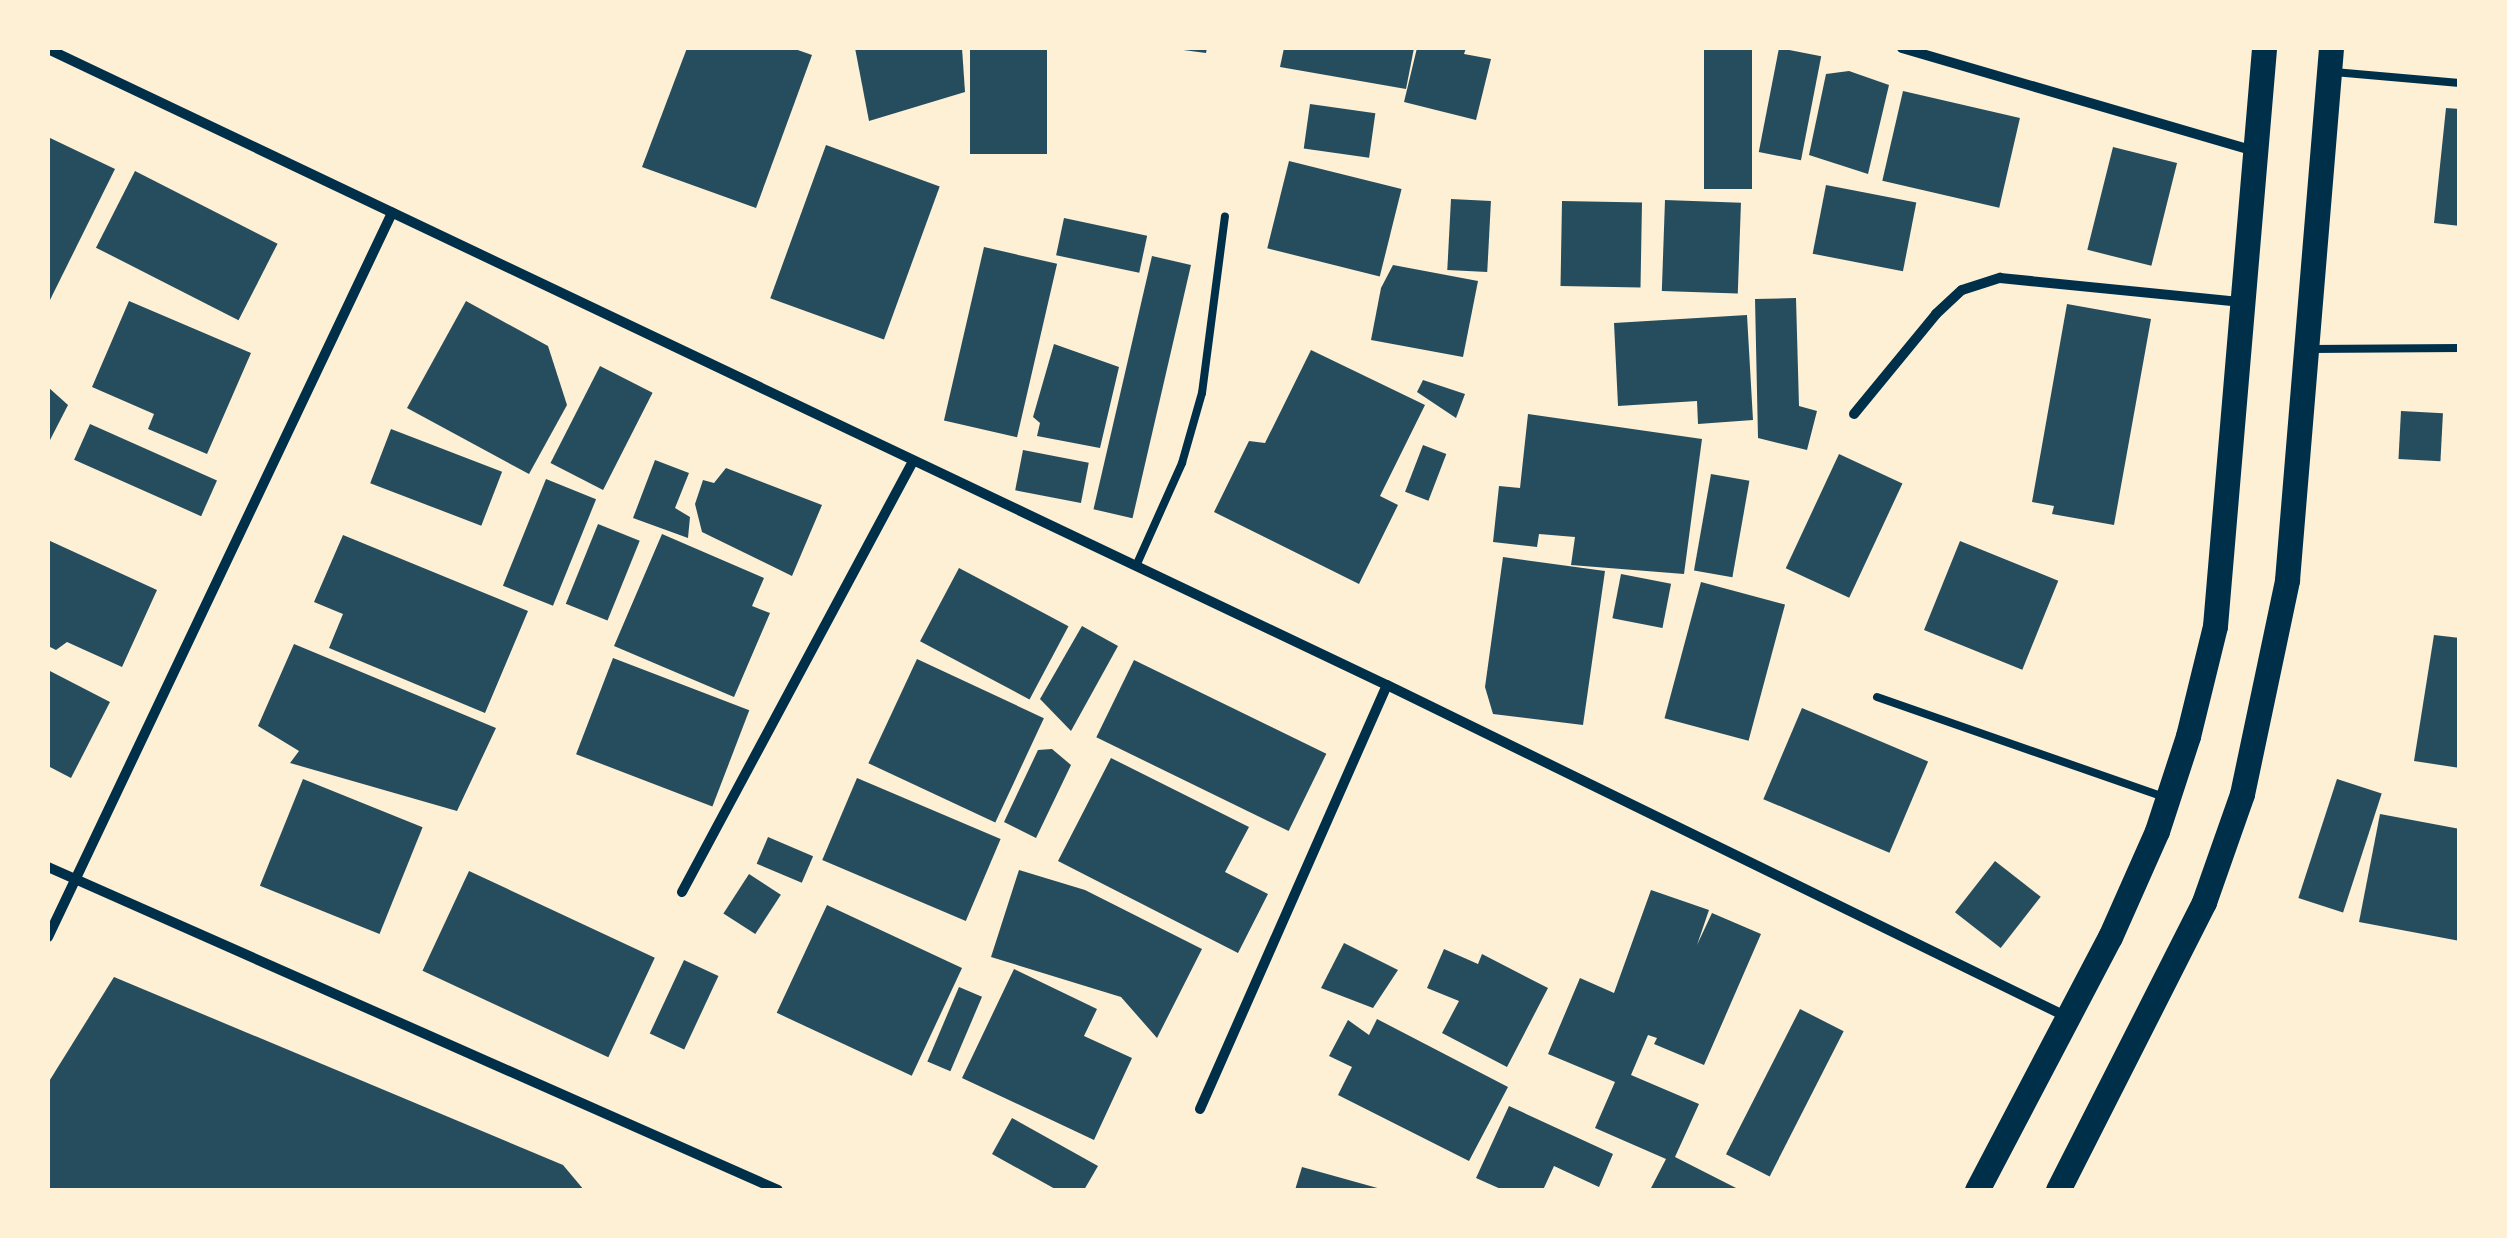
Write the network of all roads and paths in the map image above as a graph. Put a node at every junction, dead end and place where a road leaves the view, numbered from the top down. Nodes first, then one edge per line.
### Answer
1 (1902, 48) edge
2 (2264, 48) edge
3 (48, 49) edge
4 (2330, 60) edge
5 (2460, 83) edge
6 (2256, 152) junction
7 (392, 213) junction
8 (1225, 216) dead end
9 (2243, 302) junction
10 (2306, 348) junction
11 (2460, 348) edge
12 (1854, 414) dead end
13 (913, 460) junction
14 (1136, 566) junction
15 (1387, 685) junction
16 (1876, 696) dead end
17 (2168, 799) junction
18 (48, 867) edge
19 (74, 880) junction
20 (682, 892) dead end
21 (48, 937) edge
22 (2068, 1017) junction
23 (1200, 1109) dead end
24 (778, 1190) edge
25 (1977, 1190) edge
26 (2058, 1190) edge

1 - 6 street
2 - 6 main road
3 - 7 street
4 - 5 lane
4 - 10 main road
6 - 9 main road
7 - 13 street
7 - 19 street
8 - 14 lane
9 - 12 street
9 - 17 main road
10 - 11 lane
10 - 26 main road
13 - 14 street
13 - 20 street
14 - 15 street
15 - 22 street
15 - 23 street
16 - 17 lane
17 - 22 main road
18 - 19 street
19 - 21 street
19 - 24 street
22 - 25 main road

